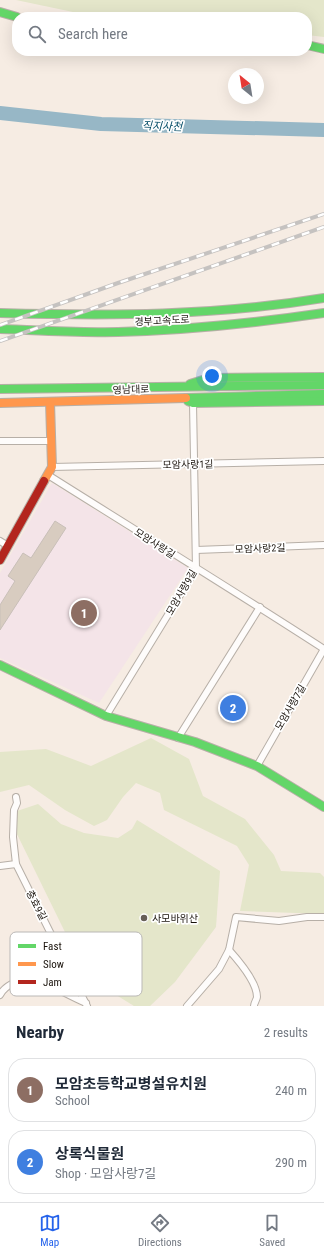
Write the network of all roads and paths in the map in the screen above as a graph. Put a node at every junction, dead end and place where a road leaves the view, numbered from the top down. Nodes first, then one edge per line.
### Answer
1 (0, 12) edge
2 (12, 16) edge
3 (312, 46) edge
4 (324, 49) edge
5 (324, 298) edge
6 (0, 313) edge
7 (324, 313) edge
8 (0, 329) edge
9 (324, 377) edge
10 (324, 385) edge
11 (179, 388) junction
12 (0, 389) edge
13 (262, 391) junction
14 (324, 394) edge
15 (176, 398) junction
16 (50, 402) junction
17 (324, 402) edge
18 (0, 403) edge
19 (194, 403) junction
20 (0, 441) edge
21 (51, 441) junction
22 (324, 461) edge
23 (194, 464) junction
24 (50, 471) junction
25 (0, 541) edge
26 (324, 545) edge
27 (8, 546) junction
28 (196, 550) junction
29 (0, 560) edge
30 (196, 569) junction
31 (260, 607) junction
32 (324, 649) edge
33 (0, 665) edge
34 (106, 716) junction
35 (178, 738) junction
36 (257, 766) junction
37 (16, 798) dead end
38 (323, 804) edge
39 (16, 864) junction
40 (0, 866) edge
41 (324, 917) edge
42 (50, 932) edge
43 (229, 950) junction
44 (10, 986) edge
45 (0, 995) edge
46 (69, 996) edge
47 (87, 1004) edge
48 (188, 1006) edge
49 (254, 1006) edge

1 - 2 main road
3 - 4 main road
5 - 6 main road, 경부고속도로
7 - 8 main road, 경부고속도로
9 - 11 main road
10 - 13 main road
11 - 12 main road, 영남대로
11 - 13 main road, 영남대로
13 - 14 main road
13 - 15 main road, 영남대로
15 - 16 main road, 영남대로
15 - 19 main road
16 - 18 main road, 영남대로
16 - 21 main road
17 - 19 main road
19 - 23 street, 모암사랑9길
20 - 21 street
21 - 24 main road
22 - 23 street, 모암사랑1길
23 - 24 street, 모암사랑1길
23 - 28 street, 모암사랑9길
24 - 27 main road
24 - 30 street, 모암사랑길
25 - 27 street
26 - 28 street, 모암사랑2길
27 - 29 main road
28 - 30 street, 모암사랑9길
30 - 31 street, 모암사랑길
30 - 34 street, 모암사랑9길
31 - 32 street, 모암사랑길
31 - 35 street
32 - 36 street, 모암사랑7길
33 - 34 main road
34 - 35 main road
35 - 36 main road
36 - 38 main road
37 - 39 street, 충효9길
39 - 40 street
39 - 42 street, 충효9길
41 - 43 street
43 - 48 street
43 - 49 street
44 - 45 street
46 - 47 street

